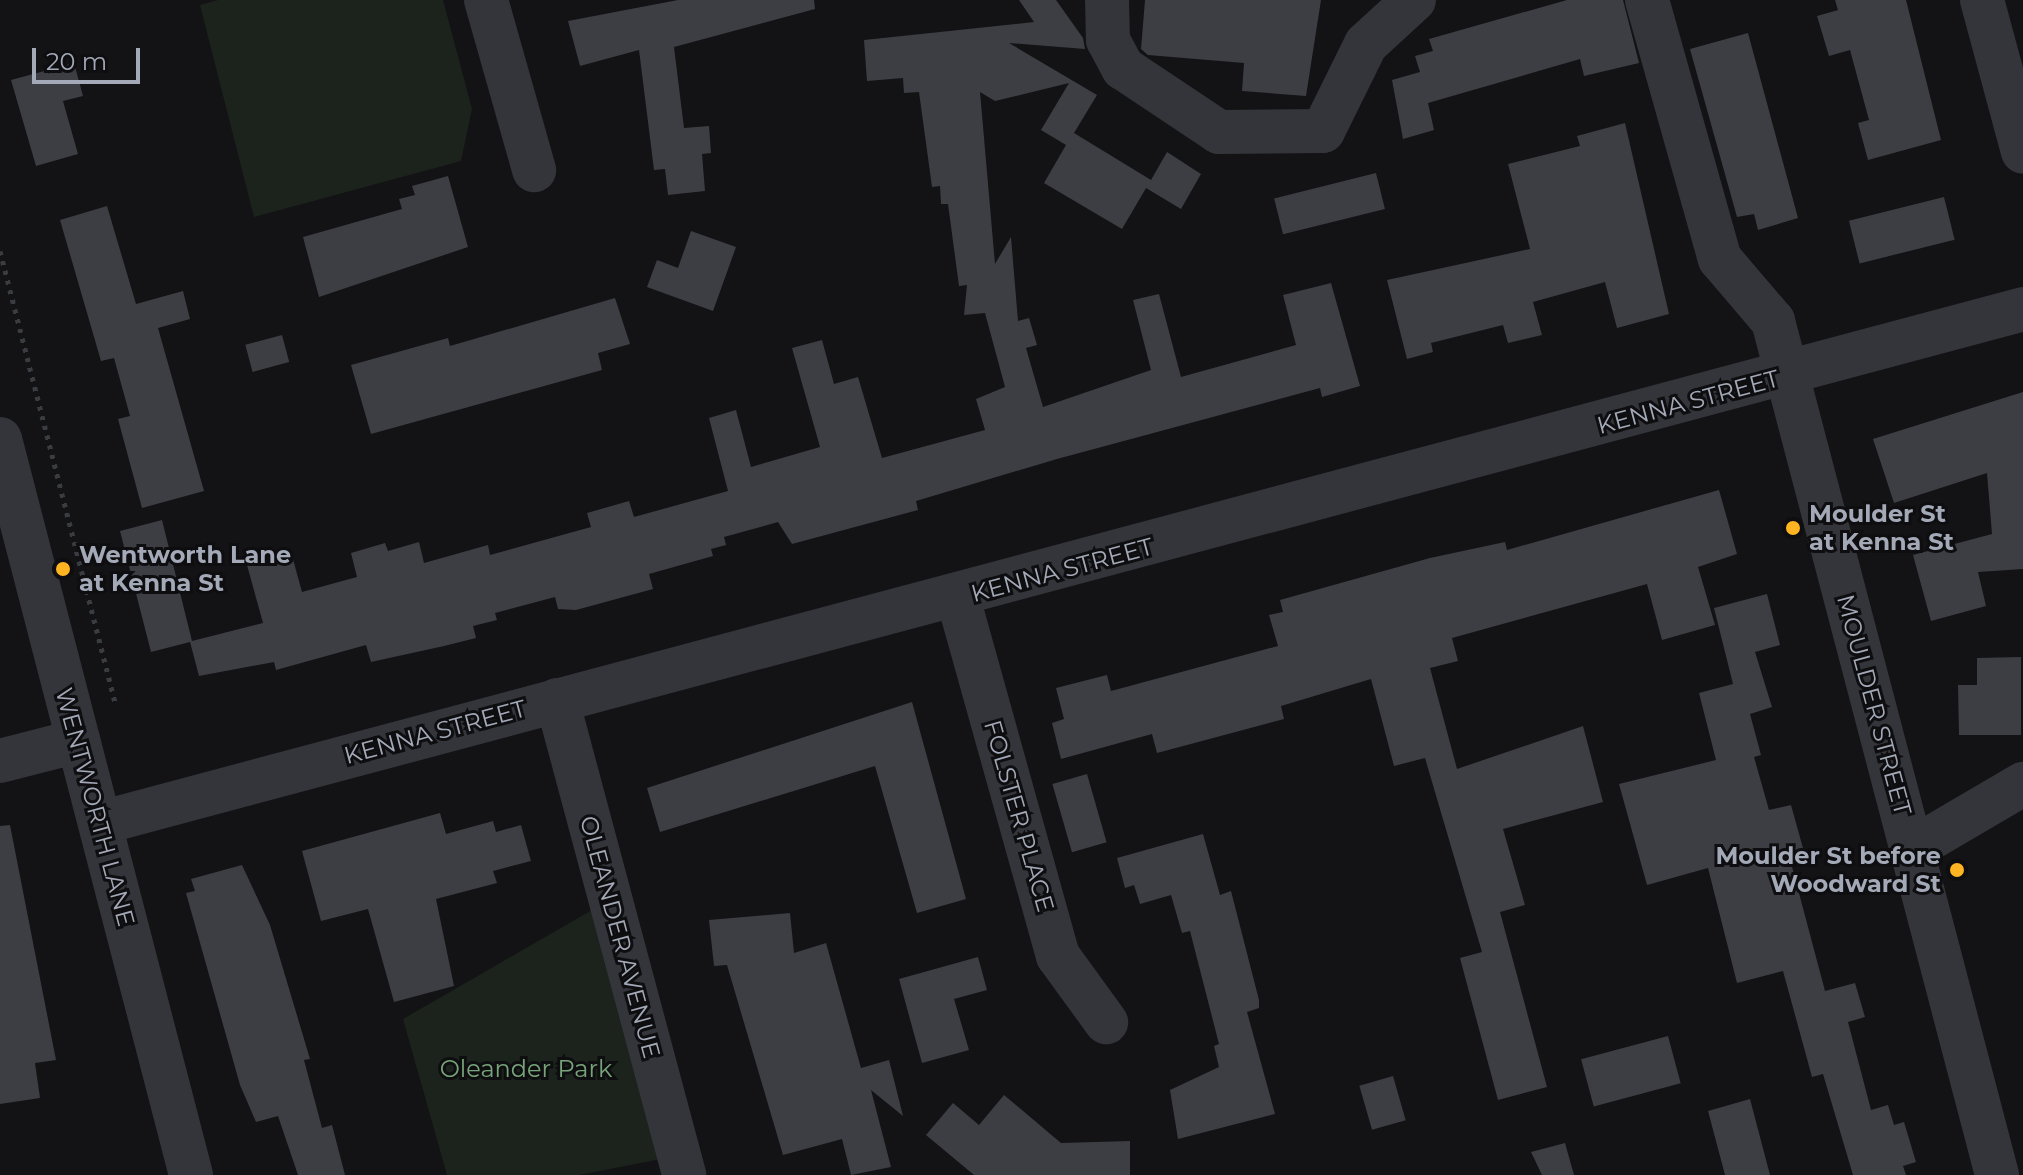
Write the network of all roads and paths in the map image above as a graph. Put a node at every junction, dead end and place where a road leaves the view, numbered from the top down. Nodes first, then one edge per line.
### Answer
1 (486, 0) edge
2 (1107, 0) edge
3 (1414, 0) edge
4 (1647, 0) edge
5 (1982, 0) edge
6 (2023, 152) edge
7 (534, 170) dead end
8 (0, 251) edge
9 (2023, 309) edge
10 (1789, 375) junction
11 (0, 439) edge
12 (958, 598) junction
13 (557, 700) junction
14 (115, 703) dead end
15 (78, 741) junction
16 (0, 761) edge
17 (2023, 784) edge
18 (100, 823) junction
19 (1912, 849) junction
20 (1106, 1022) dead end
21 (191, 1175) edge
22 (684, 1175) edge
23 (1997, 1175) edge

1 - 7 street
2 - 3 street
4 - 10 street, MOULDER STREET
5 - 6 street
8 - 14 path
9 - 10 street, KENNA STREET
10 - 12 street, KENNA STREET
10 - 19 street, MOULDER STREET
11 - 15 street, WENTWORTH LANE
12 - 13 street, KENNA STREET
12 - 20 street, FOLSTER PLACE
13 - 18 street, KENNA STREET
13 - 22 street, OLEANDER AVENUE
15 - 16 street
15 - 18 street, WENTWORTH LANE
17 - 19 street
18 - 21 street, WENTWORTH LANE
19 - 23 street, MOULDER STREET

